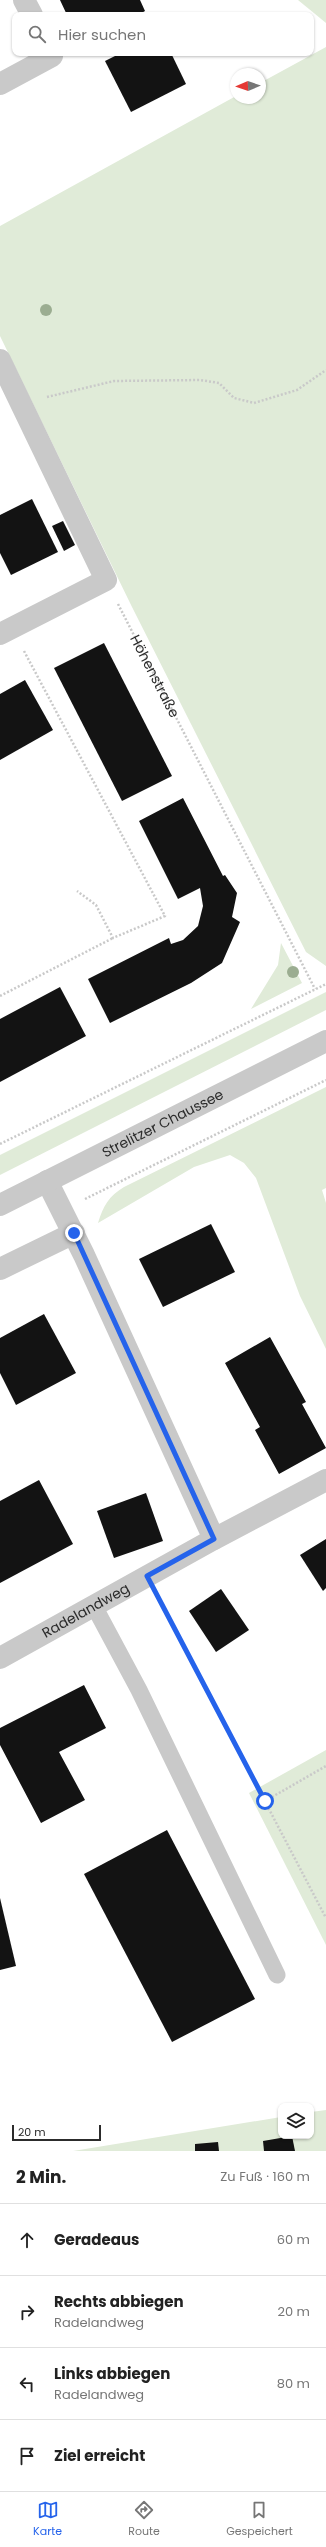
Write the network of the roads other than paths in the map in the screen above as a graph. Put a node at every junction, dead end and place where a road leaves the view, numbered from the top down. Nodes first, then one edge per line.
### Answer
1 (24, 0) edge
2 (30, 12) edge
3 (52, 56) edge
4 (0, 84) edge
5 (0, 360) edge
6 (6, 631) edge
7 (326, 1041) edge
8 (47, 1181) junction
9 (0, 1205) edge
10 (74, 1233) junction
11 (0, 1269) edge
12 (326, 1480) edge
13 (214, 1539) junction
14 (94, 1606) junction
15 (0, 1658) edge
16 (277, 1975) dead end

1 - 2 street
3 - 4 street
5 - 6 street
7 - 8 street, Strelitzer Chaussee
8 - 9 street, Strelitzer Chaussee
8 - 10 street
10 - 11 street
10 - 13 street
12 - 13 street, Radelandweg
13 - 14 street, Radelandweg
14 - 15 street, Radelandweg
14 - 16 lane

